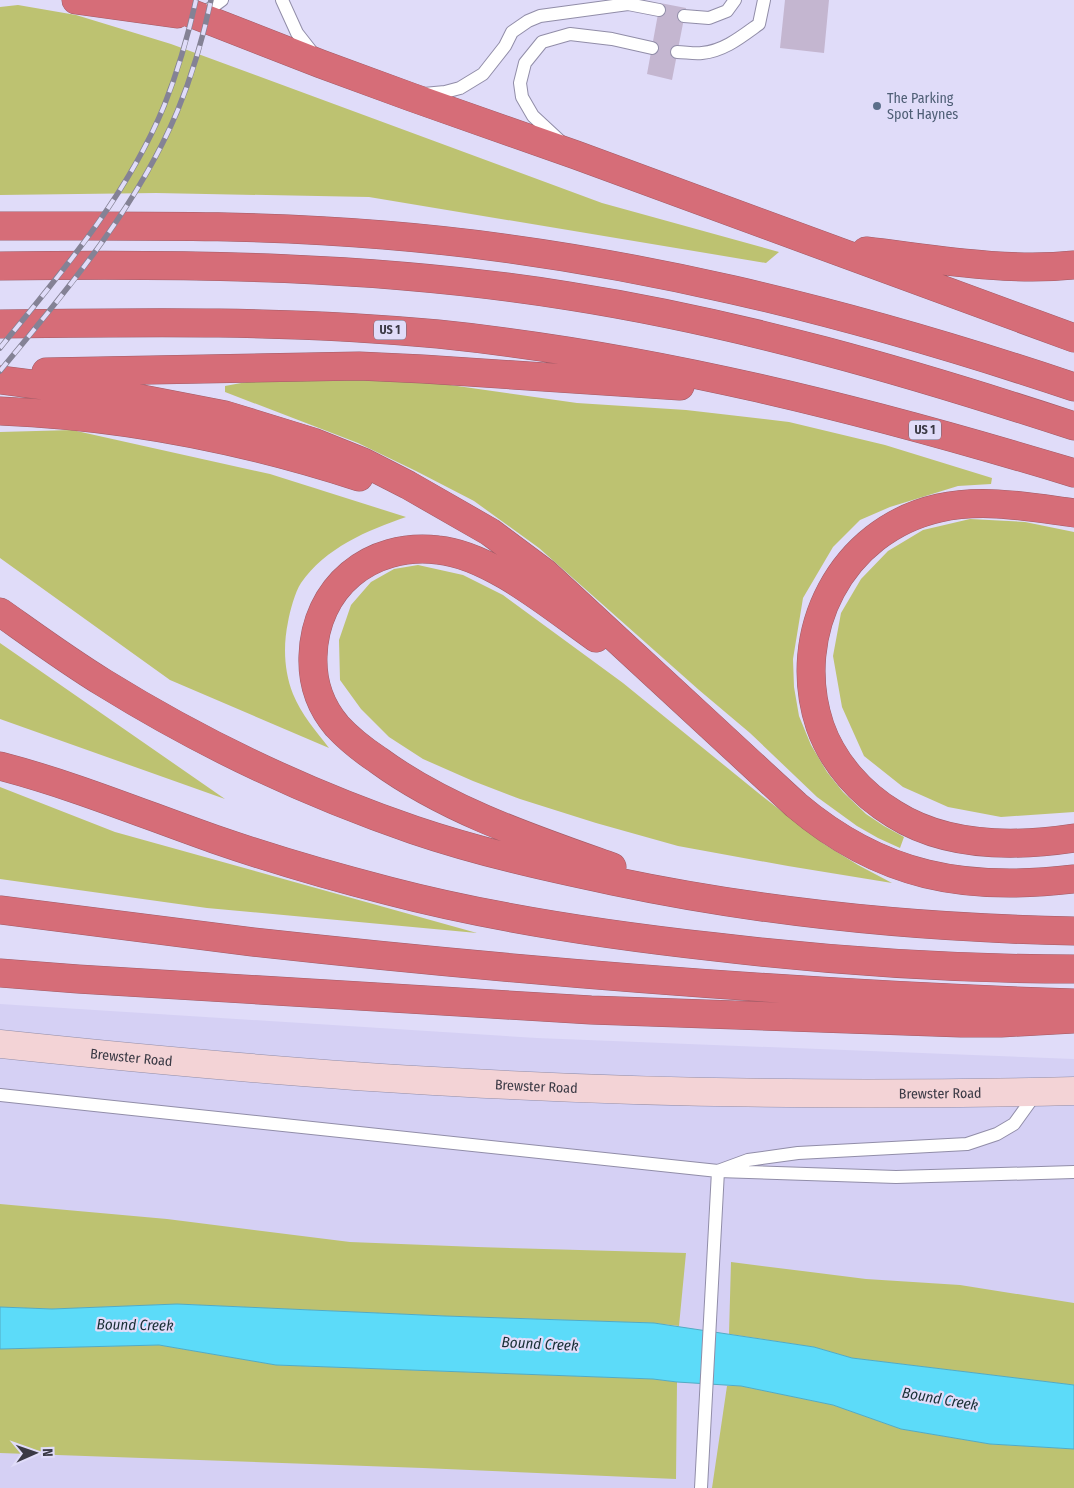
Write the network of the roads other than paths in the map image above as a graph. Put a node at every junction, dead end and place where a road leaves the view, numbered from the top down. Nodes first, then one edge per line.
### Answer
1 (76, 0) edge
2 (157, 0) edge
3 (222, 0) edge
4 (282, 0) edge
5 (735, 0) edge
6 (764, 0) edge
7 (659, 10) dead end
8 (684, 16) dead end
9 (198, 17) junction
10 (652, 48) dead end
11 (677, 52) dead end
12 (321, 64) junction
13 (411, 97) junction
14 (576, 155) junction
15 (0, 226) edge
16 (822, 247) junction
17 (1074, 265) edge
18 (0, 266) edge
19 (0, 324) edge
20 (1074, 338) edge
21 (0, 373) edge
22 (0, 380) edge
23 (1074, 387) edge
24 (775, 393) junction
25 (0, 411) edge
26 (1074, 426) edge
27 (1074, 473) edge
28 (1074, 513) edge
29 (470, 520) junction
30 (0, 612) edge
31 (681, 698) junction
32 (0, 766) edge
33 (1074, 838) edge
34 (1074, 879) edge
35 (704, 898) junction
36 (0, 910) edge
37 (1074, 931) edge
38 (1074, 969) edge
39 (0, 973) edge
40 (1074, 1002) edge
41 (1074, 1019) edge
42 (0, 1044) edge
43 (1074, 1091) edge
44 (1037, 1092) junction
45 (0, 1095) edge
46 (718, 1171) junction
47 (1074, 1172) edge
48 (701, 1488) edge

1 - 9 highway
2 - 9 highway
3 - 9 lane
4 - 12 lane
5 - 8 lane
6 - 11 lane
7 - 13 lane
9 - 12 highway
10 - 14 lane
12 - 13 highway
13 - 14 highway
14 - 16 highway
15 - 23 highway
16 - 17 highway
16 - 20 highway
18 - 26 highway
19 - 24 highway, US 1
21 - 24 highway
22 - 29 highway
24 - 27 highway, US 1
25 - 29 highway
28 - 33 highway
29 - 31 highway
30 - 35 highway
31 - 34 highway
31 - 35 highway
32 - 38 highway
35 - 37 highway
36 - 40 highway
39 - 41 highway
42 - 44 street, Brewster Road
43 - 44 street, Brewster Road
44 - 46 lane
45 - 46 lane
46 - 47 lane
46 - 48 lane

